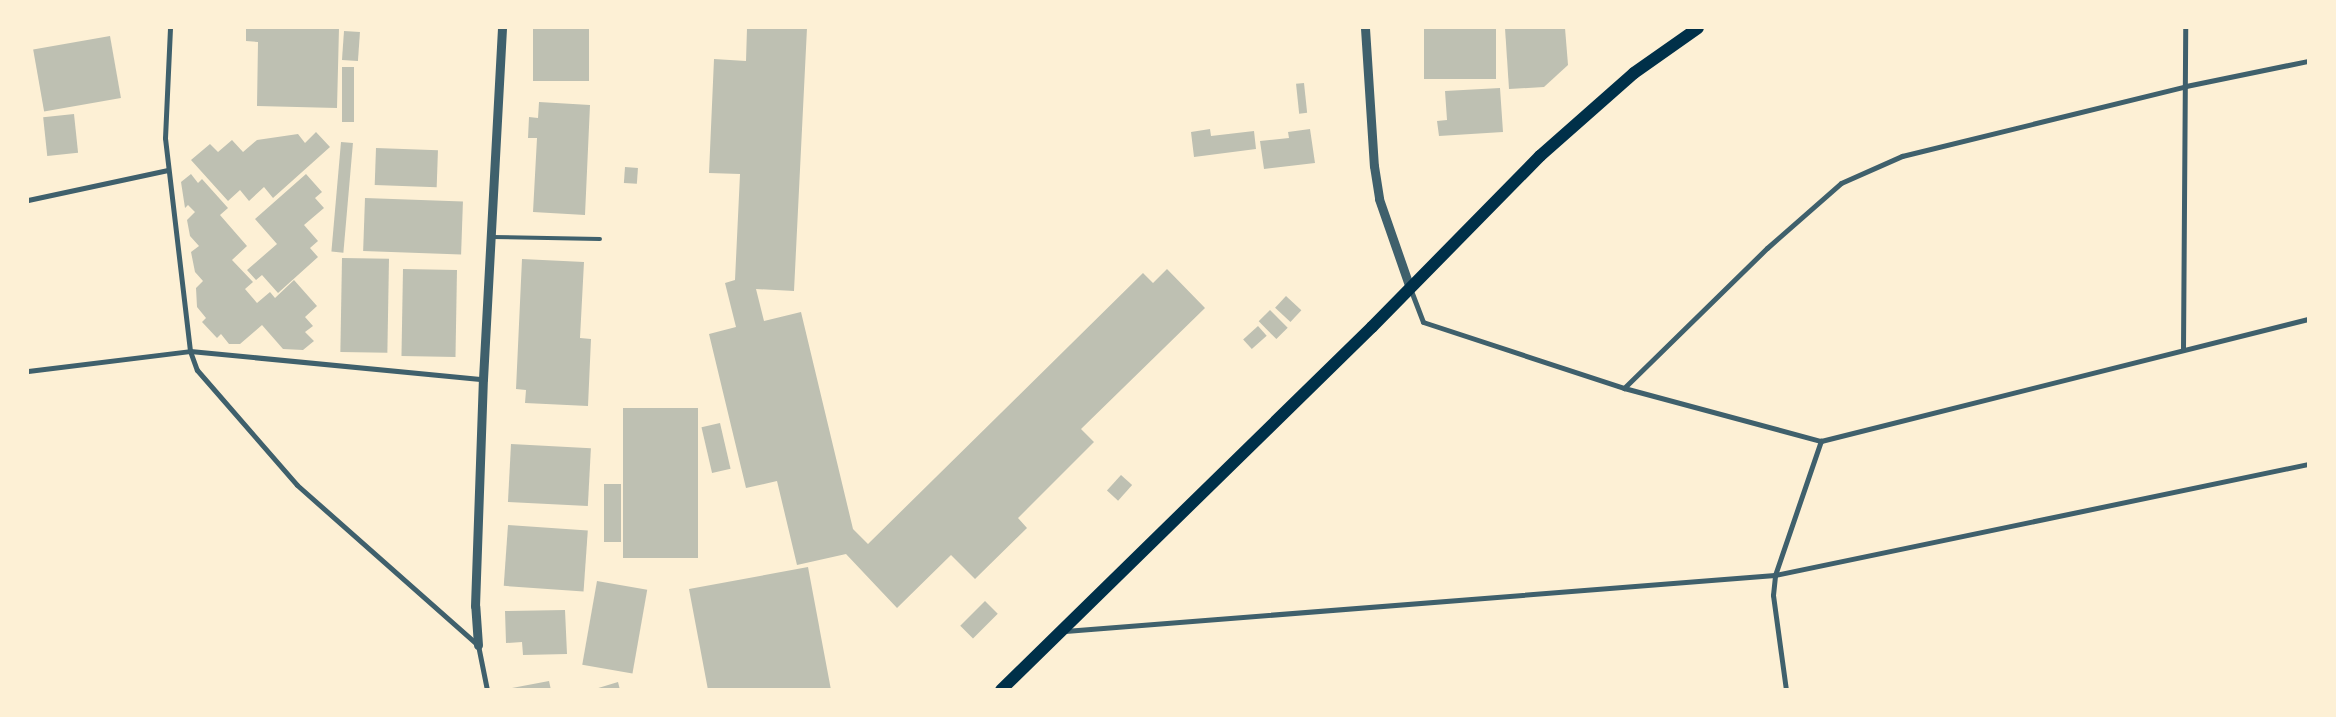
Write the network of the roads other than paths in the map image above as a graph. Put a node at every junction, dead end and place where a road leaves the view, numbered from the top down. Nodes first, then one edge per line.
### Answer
1 (170, 28) edge
2 (502, 28) edge
3 (1365, 28) edge
4 (1698, 28) edge
5 (2185, 28) edge
6 (2308, 61) edge
7 (2186, 86) junction
8 (168, 170) junction
9 (28, 200) edge
10 (491, 237) junction
11 (600, 239) dead end
12 (1410, 288) junction
13 (2308, 319) edge
14 (2184, 349) junction
15 (190, 351) junction
16 (28, 371) edge
17 (483, 378) junction
18 (1624, 388) junction
19 (1821, 442) junction
20 (2308, 464) edge
21 (1775, 575) junction
22 (1062, 631) junction
23 (478, 645) junction
24 (487, 690) edge
25 (1001, 690) edge
26 (1786, 690) edge

1 - 8 street
2 - 10 street
3 - 12 street
4 - 12 main road
5 - 7 street
6 - 7 street
7 - 14 street
7 - 18 street
8 - 9 street
8 - 15 street
10 - 11 lane
10 - 17 street
12 - 18 street
12 - 22 main road
13 - 14 street
14 - 19 street
15 - 16 street
15 - 17 street
15 - 23 street
17 - 23 street
18 - 19 street
19 - 21 street
20 - 21 street
21 - 22 street
21 - 26 street
22 - 25 main road
23 - 24 street

